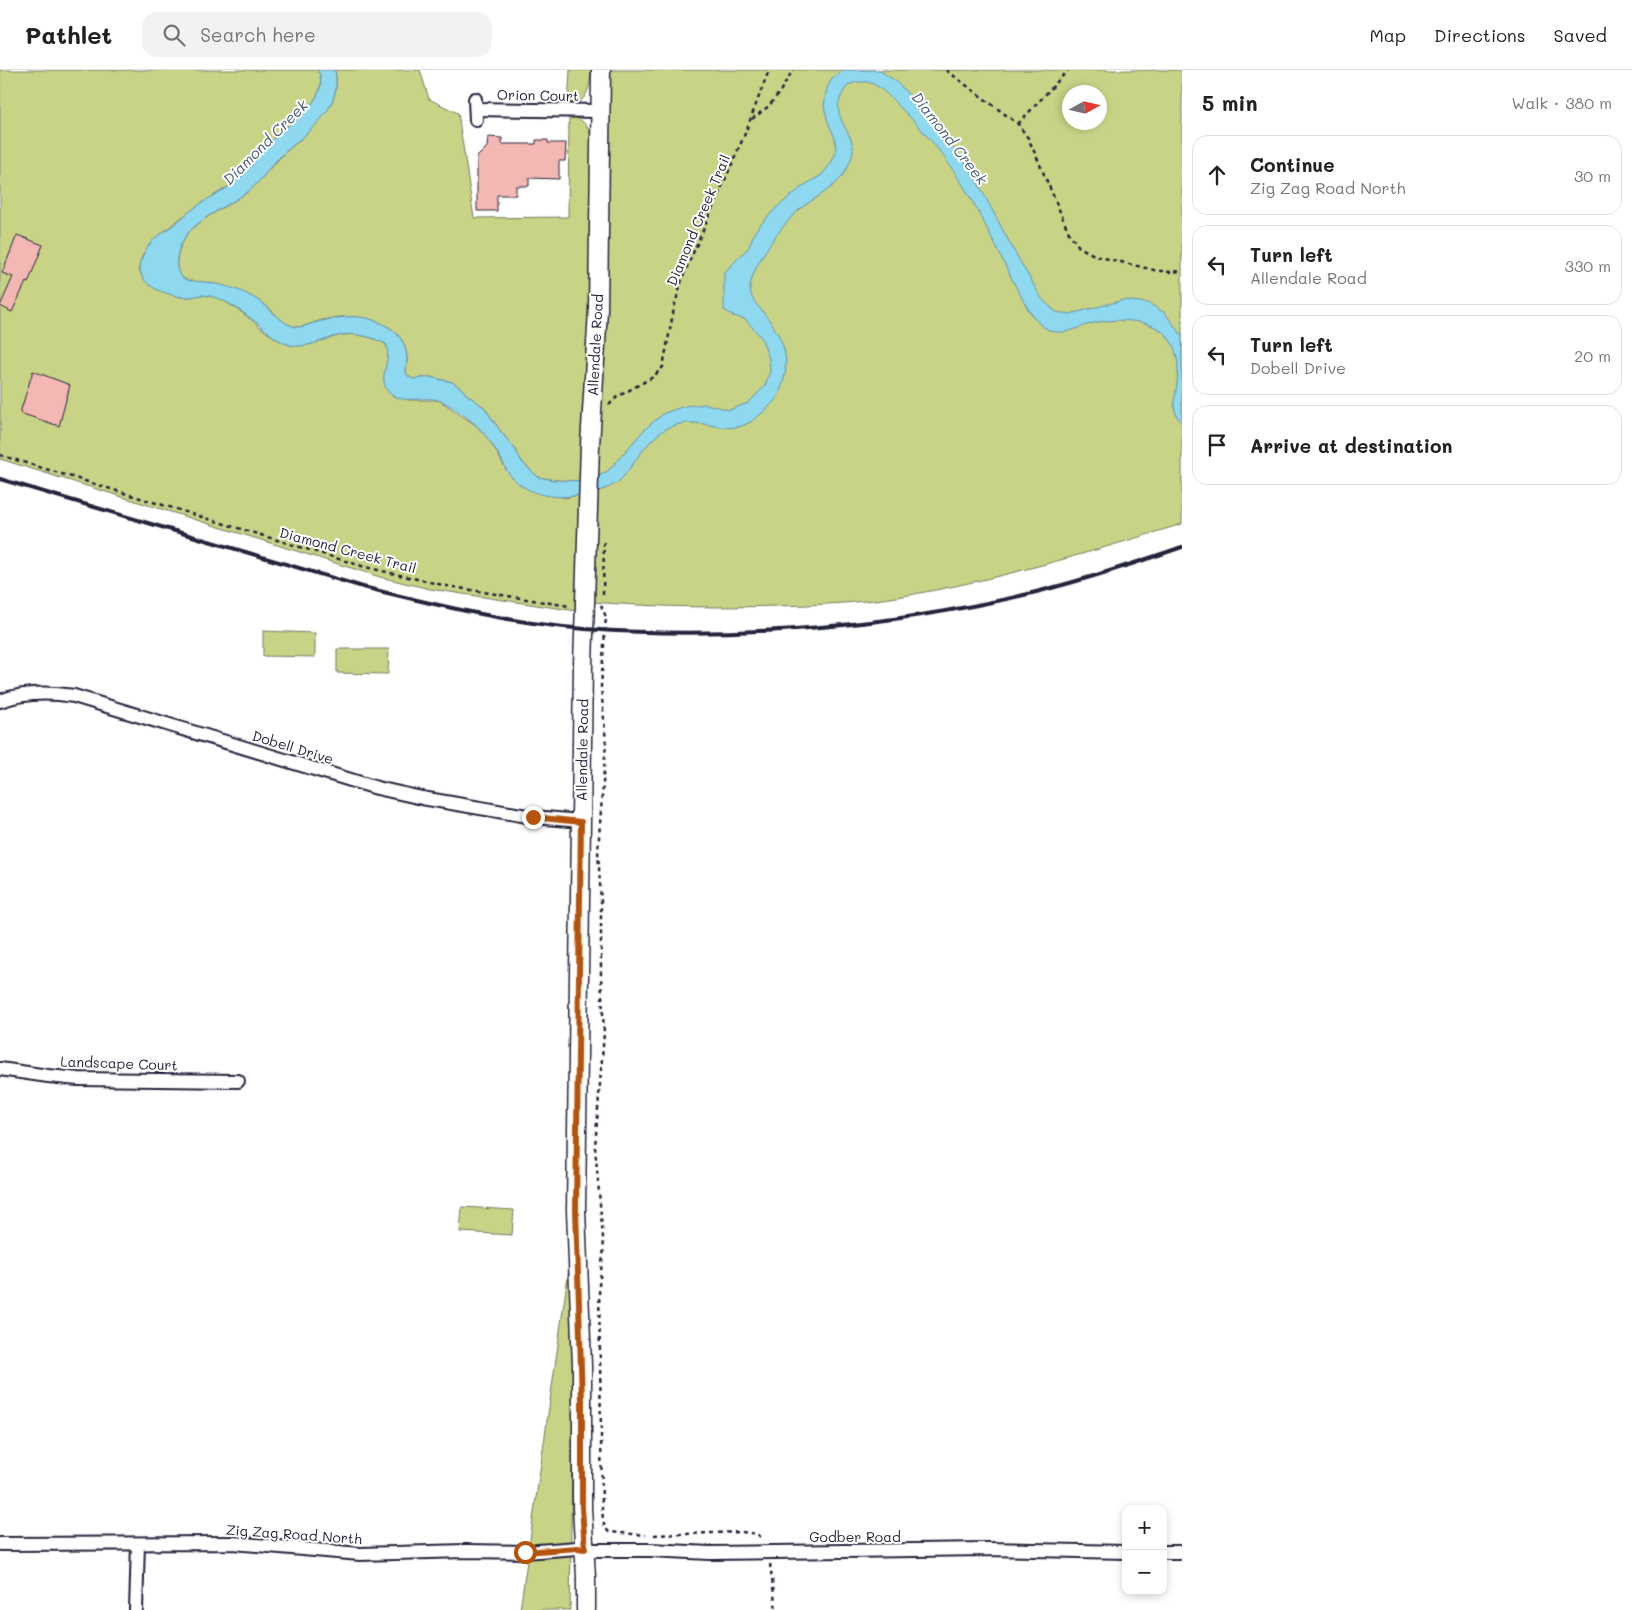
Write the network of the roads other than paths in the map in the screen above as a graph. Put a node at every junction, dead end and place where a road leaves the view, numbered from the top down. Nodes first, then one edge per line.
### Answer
1 (601, 70) edge
2 (476, 109) dead end
3 (600, 111) junction
4 (0, 701) edge
5 (581, 822) junction
6 (0, 1068) edge
7 (238, 1081) dead end
8 (0, 1544) edge
9 (138, 1544) junction
10 (585, 1549) junction
11 (1122, 1552) edge
12 (1167, 1552) edge
13 (1182, 1552) edge
14 (136, 1610) edge
15 (586, 1610) edge

1 - 3 street, Allendale Road
2 - 3 street, Orion Court
3 - 5 street, Allendale Road
4 - 5 street, Dobell Drive
5 - 10 street, Allendale Road
6 - 7 street, Landscape Court
8 - 9 street, Zig Zag Road North
9 - 10 street, Zig Zag Road North
9 - 14 street
10 - 11 street, Godber Road
10 - 15 street, Allendale Road
12 - 13 street

